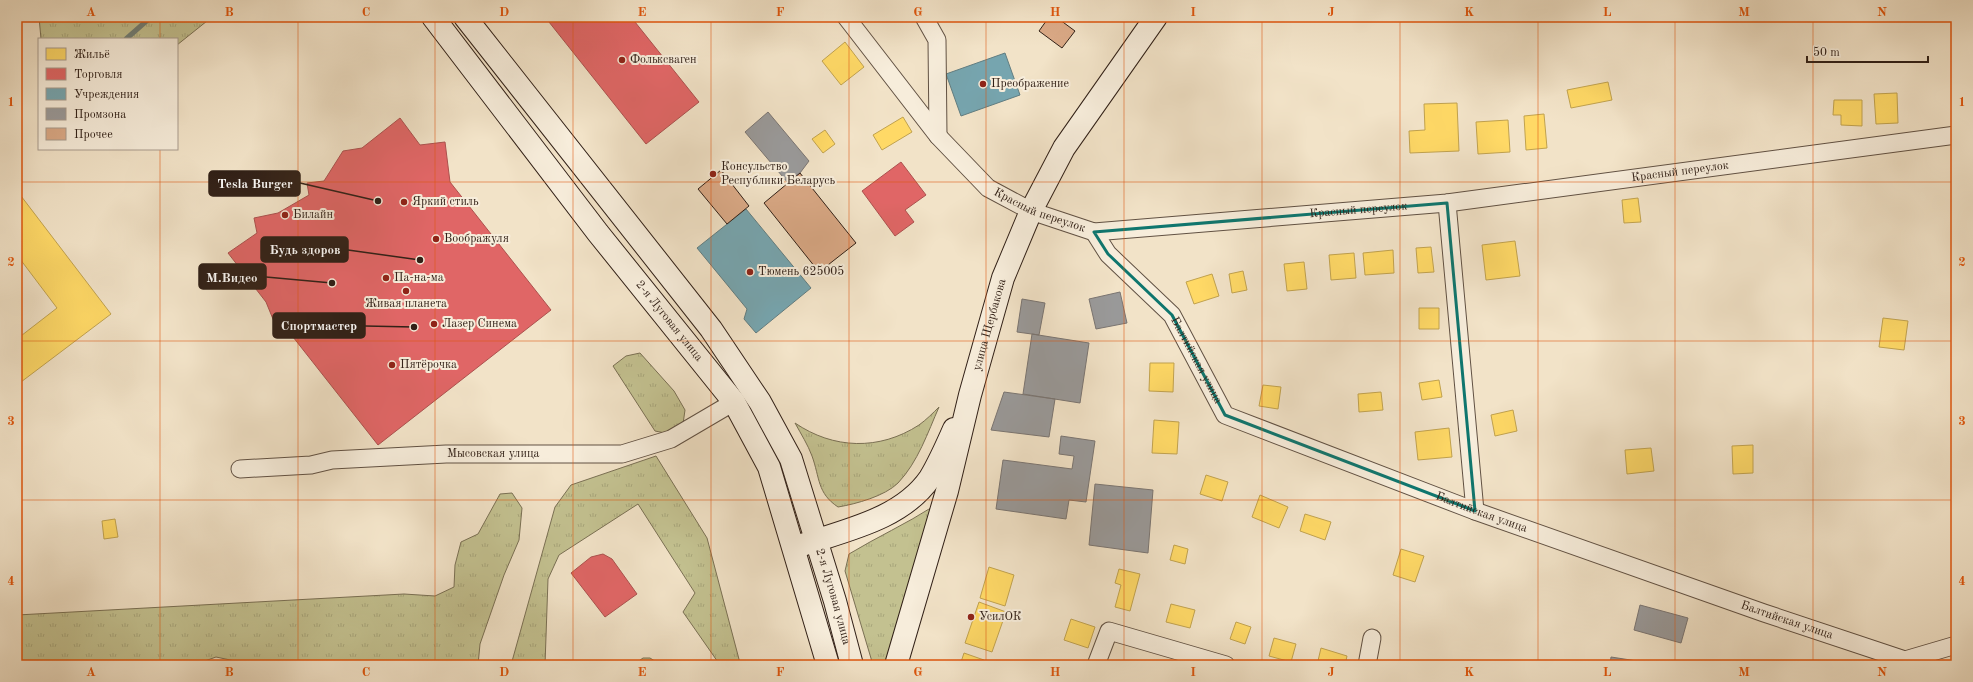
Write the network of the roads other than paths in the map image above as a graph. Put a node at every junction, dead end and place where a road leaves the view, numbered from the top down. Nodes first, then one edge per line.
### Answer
1 (433, 17) edge
2 (465, 17) edge
3 (846, 17) edge
4 (924, 17) edge
5 (1156, 17) edge
6 (1956, 135) edge
7 (938, 136) junction
8 (1447, 203) junction
9 (1031, 211) junction
10 (1094, 232) junction
11 (970, 395) junction
12 (734, 402) junction
13 (240, 469) dead end
14 (1475, 511) junction
15 (816, 541) junction
16 (792, 548) junction
17 (1372, 638) dead end
18 (1956, 646) edge
19 (828, 665) edge
20 (852, 665) edge
21 (896, 665) edge
22 (1096, 665) edge
23 (1226, 665) edge
24 (1367, 665) edge

1 - 12 main road, 2-я Луговая улица
2 - 15 main road, 2-я Луговая улица
3 - 7 street, Красный переулок
4 - 7 street
5 - 9 main road, улица Щербакова
6 - 8 street, Красный переулок
7 - 9 street, Красный переулок
8 - 10 street, Красный переулок
8 - 14 street
9 - 10 street, Красный переулок
9 - 11 main road, улица Щербакова
10 - 14 street, Балтийская улица
11 - 15 main road
11 - 21 main road, улица Щербакова
12 - 13 street, Мысовская улица
12 - 16 main road, 2-я Луговая улица
14 - 18 street, Балтийская улица
15 - 16 main road
15 - 20 main road, 2-я Луговая улица
16 - 19 main road, 2-я Луговая улица
17 - 24 street
22 - 23 street

